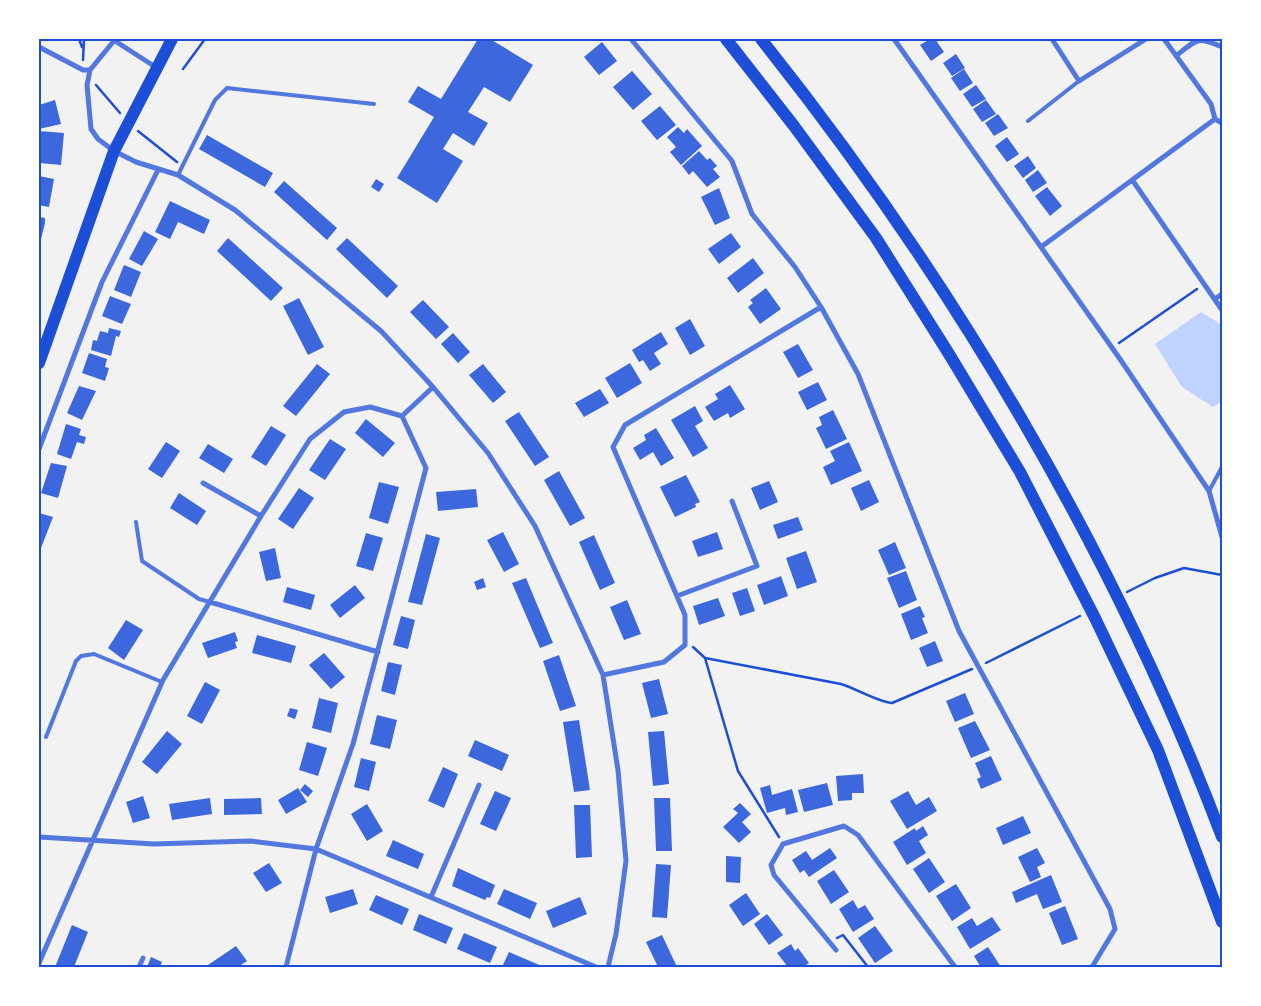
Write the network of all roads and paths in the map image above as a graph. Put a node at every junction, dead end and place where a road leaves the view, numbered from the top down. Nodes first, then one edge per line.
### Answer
1 (79, 39) edge
2 (84, 39) edge
3 (172, 39) edge
4 (205, 39) edge
5 (631, 39) edge
6 (726, 39) edge
7 (761, 39) edge
8 (894, 39) edge
9 (1052, 39) edge
10 (1146, 39) edge
11 (1164, 39) edge
12 (112, 40) edge
13 (39, 47) edge
14 (1222, 47) edge
15 (83, 49) junction
16 (1176, 56) junction
17 (157, 68) junction
18 (183, 69) dead end
19 (82, 70) junction
20 (90, 70) junction
21 (1079, 81) junction
22 (374, 104) dead end
23 (1215, 119) junction
24 (1028, 121) dead end
25 (1222, 123) edge
26 (114, 150) junction
27 (158, 170) junction
28 (178, 175) junction
29 (1133, 181) junction
30 (1041, 247) junction
31 (1206, 284) junction
32 (1222, 294) edge
33 (1215, 299) junction
34 (821, 308) junction
35 (1222, 310) edge
36 (1112, 348) junction
37 (39, 363) edge
38 (433, 387) junction
39 (402, 416) junction
40 (39, 448) edge
41 (1222, 467) edge
42 (203, 482) dead end
43 (1209, 491) junction
44 (732, 501) dead end
45 (261, 516) junction
46 (136, 522) dead end
47 (1222, 537) edge
48 (1222, 575) edge
49 (1155, 578) dead end
50 (676, 596) junction
51 (210, 602) junction
52 (1062, 624) dead end
53 (685, 639) junction
54 (378, 652) junction
55 (705, 658) junction
56 (978, 666) junction
57 (602, 675) junction
58 (162, 682) junction
59 (46, 737) dead end
60 (479, 785) dead end
61 (39, 837) edge
62 (1222, 837) edge
63 (91, 842) junction
64 (783, 844) junction
65 (316, 849) junction
66 (431, 897) junction
67 (1222, 922) edge
68 (828, 941) junction
69 (836, 950) dead end
70 (143, 958) dead end
71 (39, 963) edge
72 (139, 967) edge
73 (286, 967) edge
74 (596, 967) edge
75 (608, 967) edge
76 (868, 967) edge
77 (955, 967) edge
78 (1092, 967) edge

1 - 15 path
2 - 15 path
3 - 17 main road
4 - 18 path
5 - 34 street
6 - 67 main road
7 - 62 main road
8 - 30 street
9 - 21 street
10 - 21 street
11 - 16 street
12 - 17 street
12 - 20 street
13 - 19 street
14 - 16 street
15 - 19 path
16 - 23 street
17 - 26 main road
19 - 20 street
20 - 26 street
21 - 24 lane
22 - 28 lane
23 - 25 street
23 - 29 street
26 - 27 street
26 - 37 main road
27 - 28 street
27 - 40 street
28 - 38 street
29 - 30 street
29 - 31 street
30 - 36 street
31 - 33 street
31 - 36 path
32 - 33 street
33 - 35 street
34 - 50 street
34 - 56 street
36 - 43 street
38 - 39 street
38 - 57 street
39 - 45 street
39 - 54 street
41 - 43 lane
42 - 45 street
43 - 47 street
44 - 50 street
45 - 51 street
46 - 51 lane
48 - 49 path
50 - 53 street
51 - 54 street
51 - 58 street
52 - 56 path
53 - 55 path
53 - 57 street
54 - 65 street
55 - 56 path
55 - 64 path
56 - 78 street
57 - 75 street
58 - 59 lane
58 - 63 street
60 - 66 street
61 - 63 street
63 - 65 street
63 - 71 street
64 - 68 street
64 - 77 street
65 - 66 street
65 - 73 street
66 - 74 street
68 - 69 street
68 - 76 path
70 - 72 street

